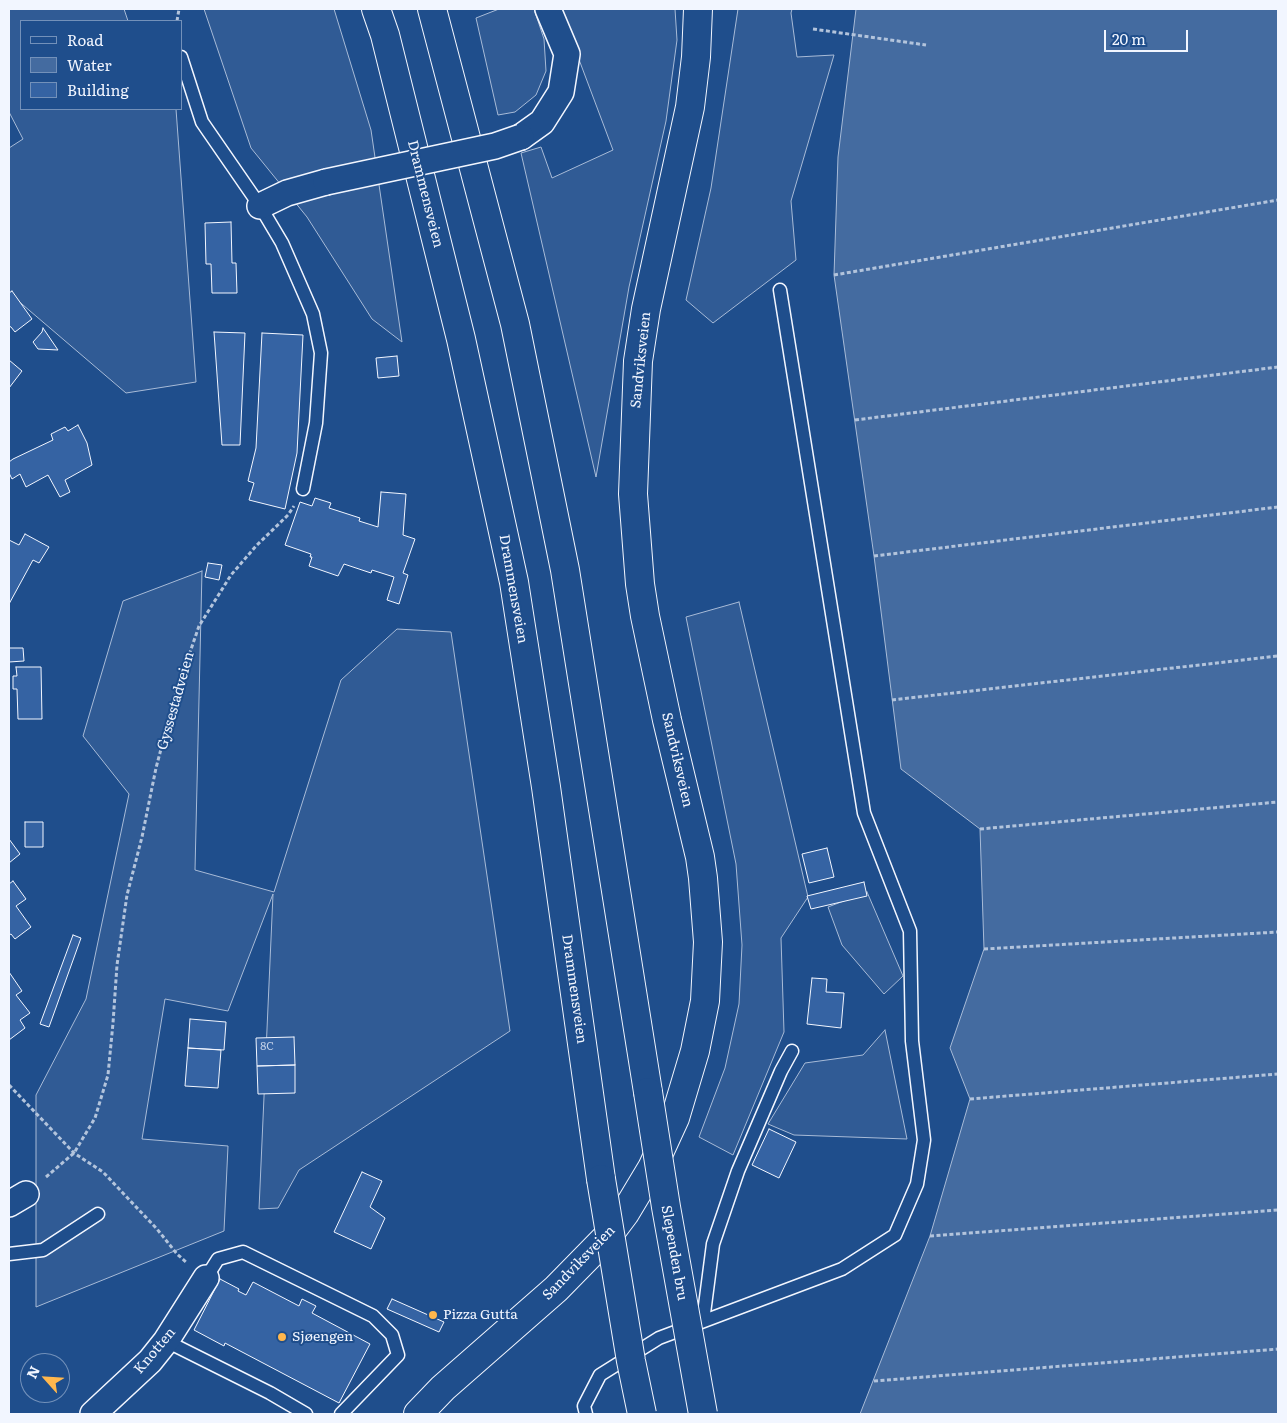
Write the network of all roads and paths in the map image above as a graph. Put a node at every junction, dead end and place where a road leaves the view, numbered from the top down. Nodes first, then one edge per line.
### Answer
1 (376, 9) edge
2 (432, 9) edge
3 (548, 9) edge
4 (698, 9) edge
5 (813, 29) dead end
6 (926, 45) dead end
7 (182, 60) edge
8 (1278, 200) edge
9 (260, 206) junction
10 (834, 275) dead end
11 (780, 290) dead end
12 (1278, 367) edge
13 (855, 420) dead end
14 (303, 489) joint
15 (1278, 507) edge
16 (874, 556) dead end
17 (1278, 656) edge
18 (892, 700) dead end
19 (1278, 802) edge
20 (980, 829) dead end
21 (1278, 932) edge
22 (984, 949) dead end
23 (792, 1051) dead end
24 (1278, 1074) edge
25 (9, 1085) edge
26 (970, 1099) dead end
27 (74, 1153) junction
28 (18, 1199) edge
29 (1278, 1210) edge
30 (98, 1214) dead end
31 (930, 1236) dead end
32 (9, 1254) edge
33 (206, 1278) junction
34 (703, 1321) junction
35 (166, 1341) junction
36 (1278, 1349) edge
37 (874, 1381) dead end
38 (93, 1414) edge
39 (306, 1414) edge
40 (341, 1414) edge
41 (418, 1414) edge
42 (586, 1414) edge
43 (642, 1414) edge
44 (703, 1414) edge

1 - 43 main road, Drammensveien, bridge
2 - 44 main road, Slependen bru, bridge
3 - 9 street, bridge
4 - 41 main road, Sandviksveien
5 - 6 path
7 - 9 lane
8 - 10 path
9 - 14 lane
11 - 34 lane
12 - 13 path
14 - 27 path, Gyssestadveien
15 - 16 path
17 - 18 path
19 - 20 path
21 - 22 path
23 - 34 lane
24 - 26 path
25 - 27 path
27 - 28 path, Gyssestadveien
27 - 33 path
29 - 31 path
30 - 32 lane
33 - 35 street, Knotten
33 - 40 lane
34 - 42 lane
35 - 38 street, Knotten
35 - 39 lane
36 - 37 path

